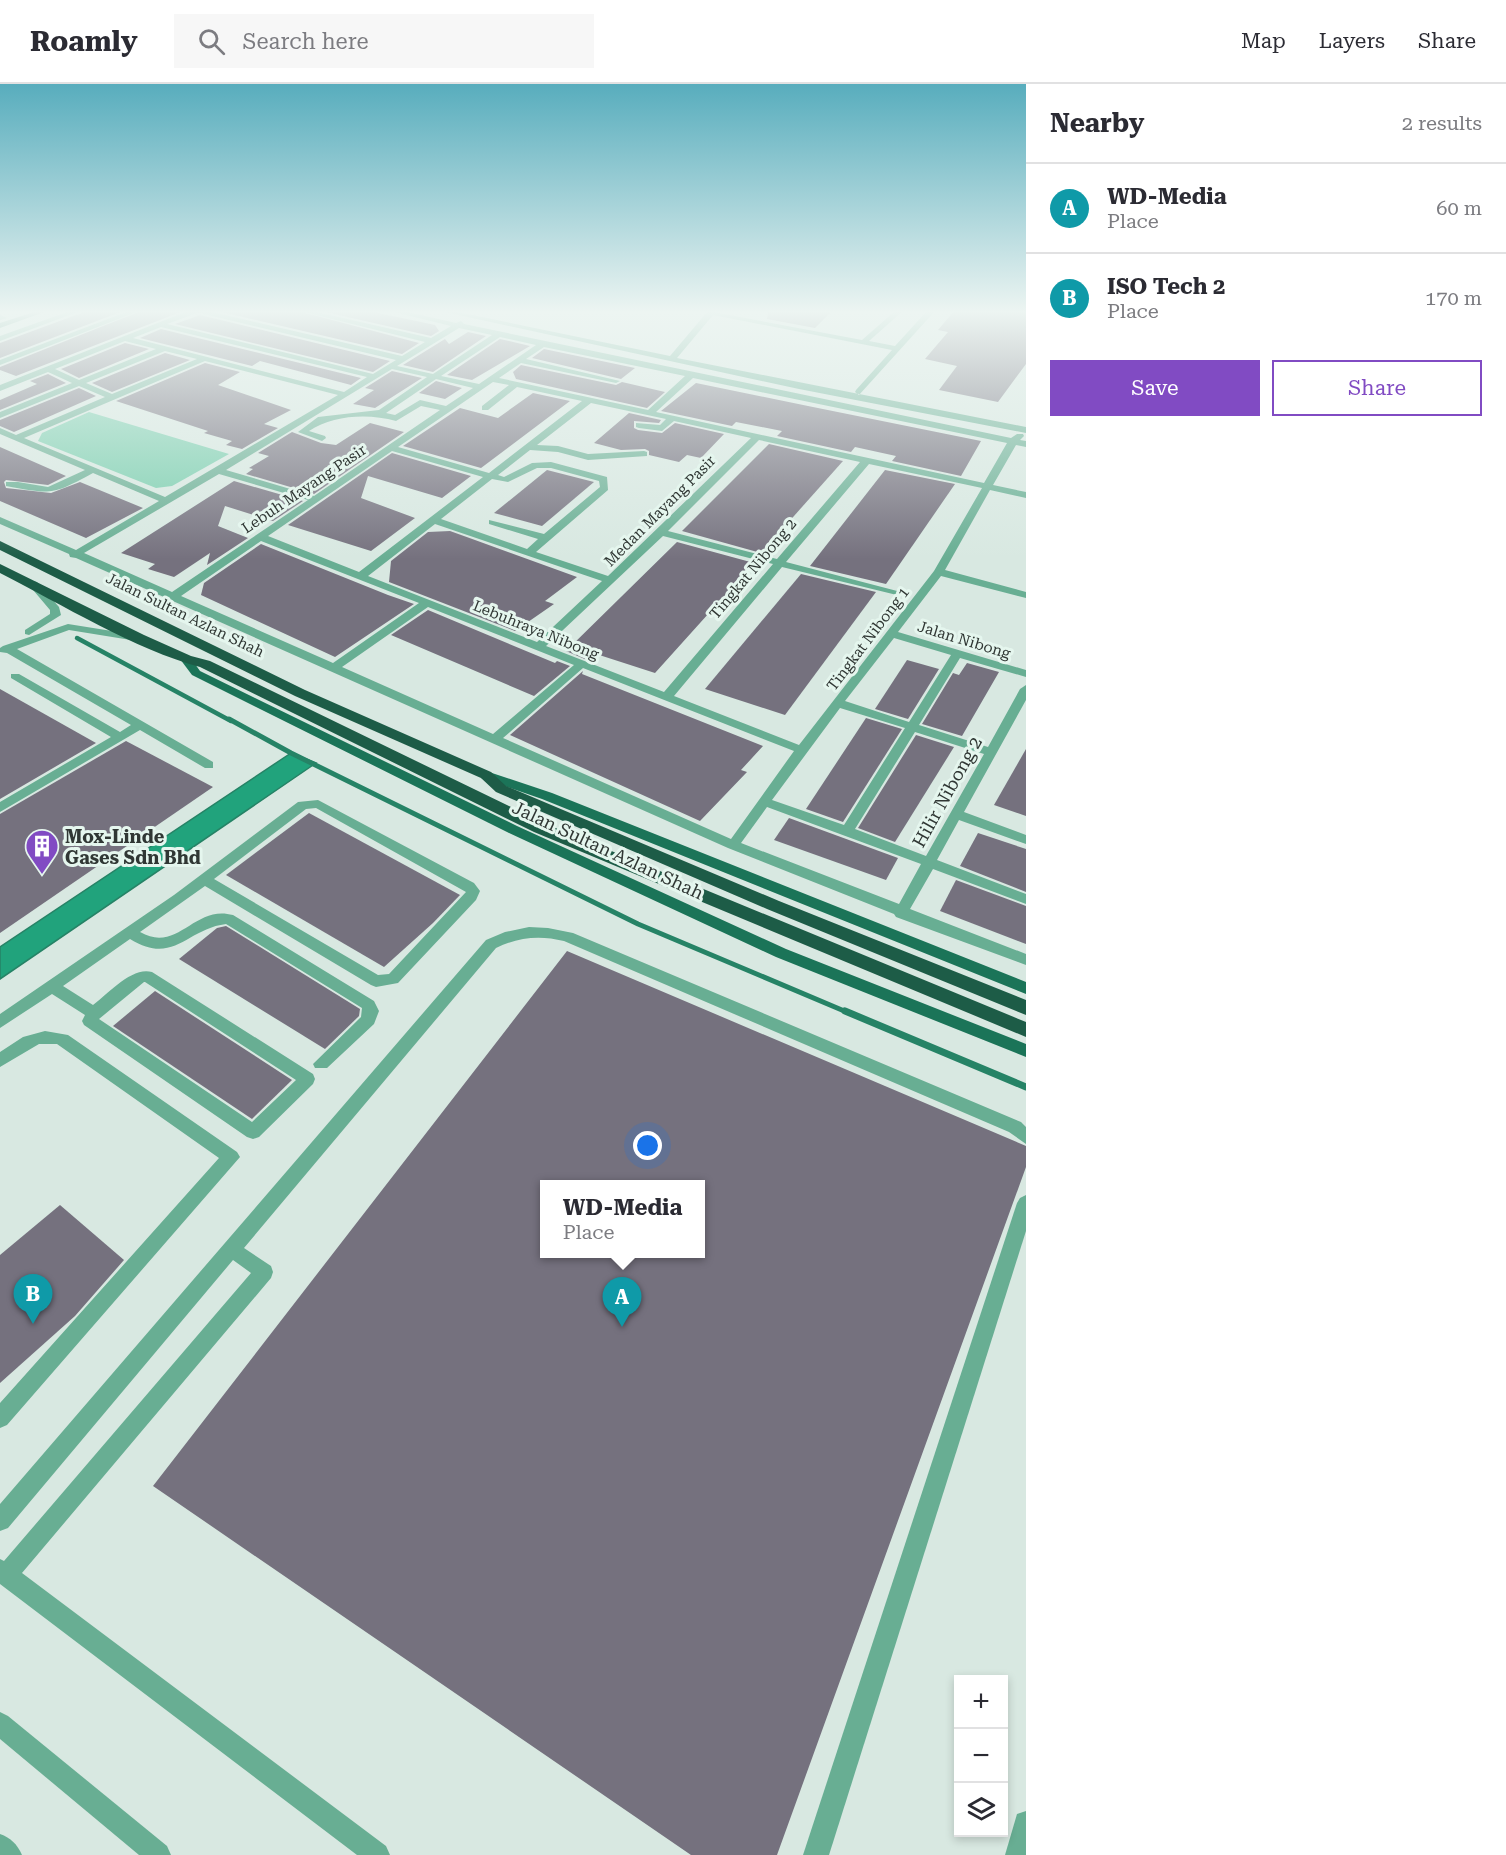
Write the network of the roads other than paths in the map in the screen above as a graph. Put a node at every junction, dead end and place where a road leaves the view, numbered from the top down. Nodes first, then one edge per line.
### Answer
1 (52, 394) edge
2 (103, 394) edge
3 (119, 394) edge
4 (341, 394) edge
5 (407, 394) edge
6 (471, 394) edge
7 (504, 394) edge
8 (557, 394) edge
9 (671, 394) edge
10 (782, 394) edge
11 (850, 394) edge
12 (867, 394) edge
13 (346, 395) joint
14 (111, 397) junction
15 (588, 401) junction
16 (485, 408) dead end
17 (448, 409) junction
18 (378, 412) junction
19 (649, 414) junction
20 (0, 415) edge
21 (671, 419) junction
22 (995, 424) junction
23 (639, 425) dead end
24 (1024, 426) edge
25 (0, 431) edge
26 (16, 438) junction
27 (322, 438) dead end
28 (756, 438) junction
29 (1013, 441) junction
30 (1026, 444) edge
31 (528, 447) junction
32 (390, 448) junction
33 (644, 454) dead end
34 (865, 462) junction
35 (92, 471) junction
36 (220, 471) junction
37 (0, 476) edge
38 (490, 476) junction
39 (4, 487) edge
40 (987, 488) junction
41 (1026, 495) edge
42 (316, 499) junction
43 (166, 501) junction
44 (0, 520) edge
45 (433, 520) junction
46 (493, 522) dead end
47 (661, 532) junction
48 (260, 537) junction
49 (546, 538) junction
50 (0, 545) edge
51 (529, 552) junction
52 (74, 555) junction
53 (777, 563) junction
54 (0, 568) edge
55 (939, 572) junction
56 (362, 575) junction
57 (610, 581) junction
58 (33, 584) junction
59 (897, 594) dead end
60 (1026, 596) edge
61 (172, 597) junction
62 (428, 602) junction
63 (893, 634) junction
64 (140, 638) junction
65 (538, 647) junction
66 (4, 650) edge
67 (957, 654) junction
68 (186, 659) junction
69 (581, 664) junction
70 (333, 668) junction
71 (1026, 674) edge
72 (15, 676) dead end
73 (1026, 689) edge
74 (666, 697) junction
75 (838, 703) junction
76 (141, 724) junction
77 (912, 727) junction
78 (120, 737) junction
79 (494, 740) junction
80 (801, 750) junction
81 (991, 752) junction
82 (209, 765) dead end
83 (486, 775) junction
84 (765, 802) junction
85 (0, 808) edge
86 (955, 814) junction
87 (847, 831) junction
88 (1026, 840) edge
89 (733, 845) junction
90 (929, 862) junction
91 (199, 883) junction
92 (1026, 899) edge
93 (901, 913) junction
94 (129, 932) junction
95 (1026, 960) edge
96 (52, 986) junction
97 (1026, 988) edge
98 (1026, 1008) edge
99 (94, 1013) junction
100 (0, 1022) edge
101 (1026, 1030) edge
102 (1026, 1051) edge
103 (0, 1061) edge
104 (321, 1064) dead end
105 (1026, 1137) edge
106 (1026, 1203) edge
107 (231, 1249) junction
108 (0, 1418) edge
109 (0, 1520) edge
110 (3, 1573) edge
111 (0, 1724) edge
112 (1026, 1823) edge
113 (0, 1846) edge
114 (9, 1855) edge
115 (158, 1855) edge
116 (377, 1855) edge
117 (816, 1855) edge
118 (1018, 1855) edge

1 - 20 street
2 - 14 street
3 - 14 street
4 - 13 street
5 - 18 street
6 - 17 street, Lebuh Mayang Pasir
7 - 16 street
8 - 15 street
9 - 19 street
10 - 29 street
11 - 22 street
12 - 24 street
13 - 36 street
14 - 26 street
15 - 19 street
15 - 31 street
17 - 18 street
17 - 32 street, Lebuh Mayang Pasir
18 - 27 street
19 - 21 street
21 - 23 street
21 - 28 street
22 - 24 street
22 - 29 street
24 - 29 street
25 - 26 street
26 - 35 street
28 - 34 street
28 - 47 street, Medan Mayang Pasir
29 - 30 street
29 - 40 street, Tingkat Nibong 1
31 - 33 street
31 - 38 street
32 - 38 street
32 - 42 street, Lebuh Mayang Pasir
34 - 40 street
34 - 53 street, Tingkat Nibong 2
35 - 39 street
35 - 43 street
36 - 42 street
36 - 43 street
37 - 39 street
38 - 45 street
38 - 49 street
40 - 41 street
40 - 55 street, Tingkat Nibong 1
42 - 48 street, Lebuh Mayang Pasir
43 - 52 street
44 - 52 street
45 - 51 street, Medan Mayang Pasir
45 - 56 street
46 - 49 street
47 - 53 street
47 - 57 street, Medan Mayang Pasir
48 - 56 street, Lebuhraya Nibong
48 - 61 street, Lebuh Mayang Pasir
49 - 51 street
50 - 83 highway, Jalan Sultan Azlan Shah
51 - 57 street, Medan Mayang Pasir
52 - 61 street
53 - 59 street
53 - 74 street, Tingkat Nibong 2
54 - 58 highway, Jalan Sultan Azlan Shah
55 - 60 street
55 - 63 street, Tingkat Nibong 1
56 - 62 street, Lebuhraya Nibong
57 - 65 street, Medan Mayang Pasir
58 - 64 highway, Jalan Sultan Azlan Shah
58 - 66 street
61 - 70 street
62 - 65 street, Lebuhraya Nibong
62 - 70 street
63 - 67 street, Jalan Nibong
63 - 75 street, Tingkat Nibong 1
64 - 66 street
64 - 68 highway, Jalan Sultan Azlan Shah
65 - 69 street, Lebuhraya Nibong
66 - 76 street
67 - 71 street, Jalan Nibong
67 - 77 street
68 - 101 highway, Jalan Sultan Azlan Shah
68 - 102 main road, Jalan Sultan Azlan Shah
69 - 74 street, Lebuhraya Nibong
69 - 79 street
70 - 79 street
72 - 78 street
73 - 81 street, Hilir Nibong 2
74 - 80 street, Lebuhraya Nibong
75 - 77 street
75 - 80 street, Tingkat Nibong 1
76 - 78 street
76 - 82 street
77 - 81 street
77 - 87 street
78 - 85 street
79 - 89 street
80 - 84 street, Tingkat Nibong 1
81 - 86 street, Hilir Nibong 2
83 - 97 main road, Jalan Sultan Azlan Shah
83 - 98 highway, Jalan Sultan Azlan Shah
84 - 87 street
84 - 89 street, Tingkat Nibong 1
86 - 88 street
86 - 90 street, Hilir Nibong 2
87 - 90 street
89 - 93 street
90 - 92 street
90 - 93 street, Hilir Nibong 2
91 - 91 street
91 - 94 street
93 - 95 street
94 - 96 street
94 - 104 street
96 - 99 street
96 - 100 street
99 - 99 street
103 - 108 street
105 - 107 street
106 - 117 street
107 - 109 street
107 - 110 street
110 - 116 street
111 - 115 street
112 - 118 street
113 - 114 street

